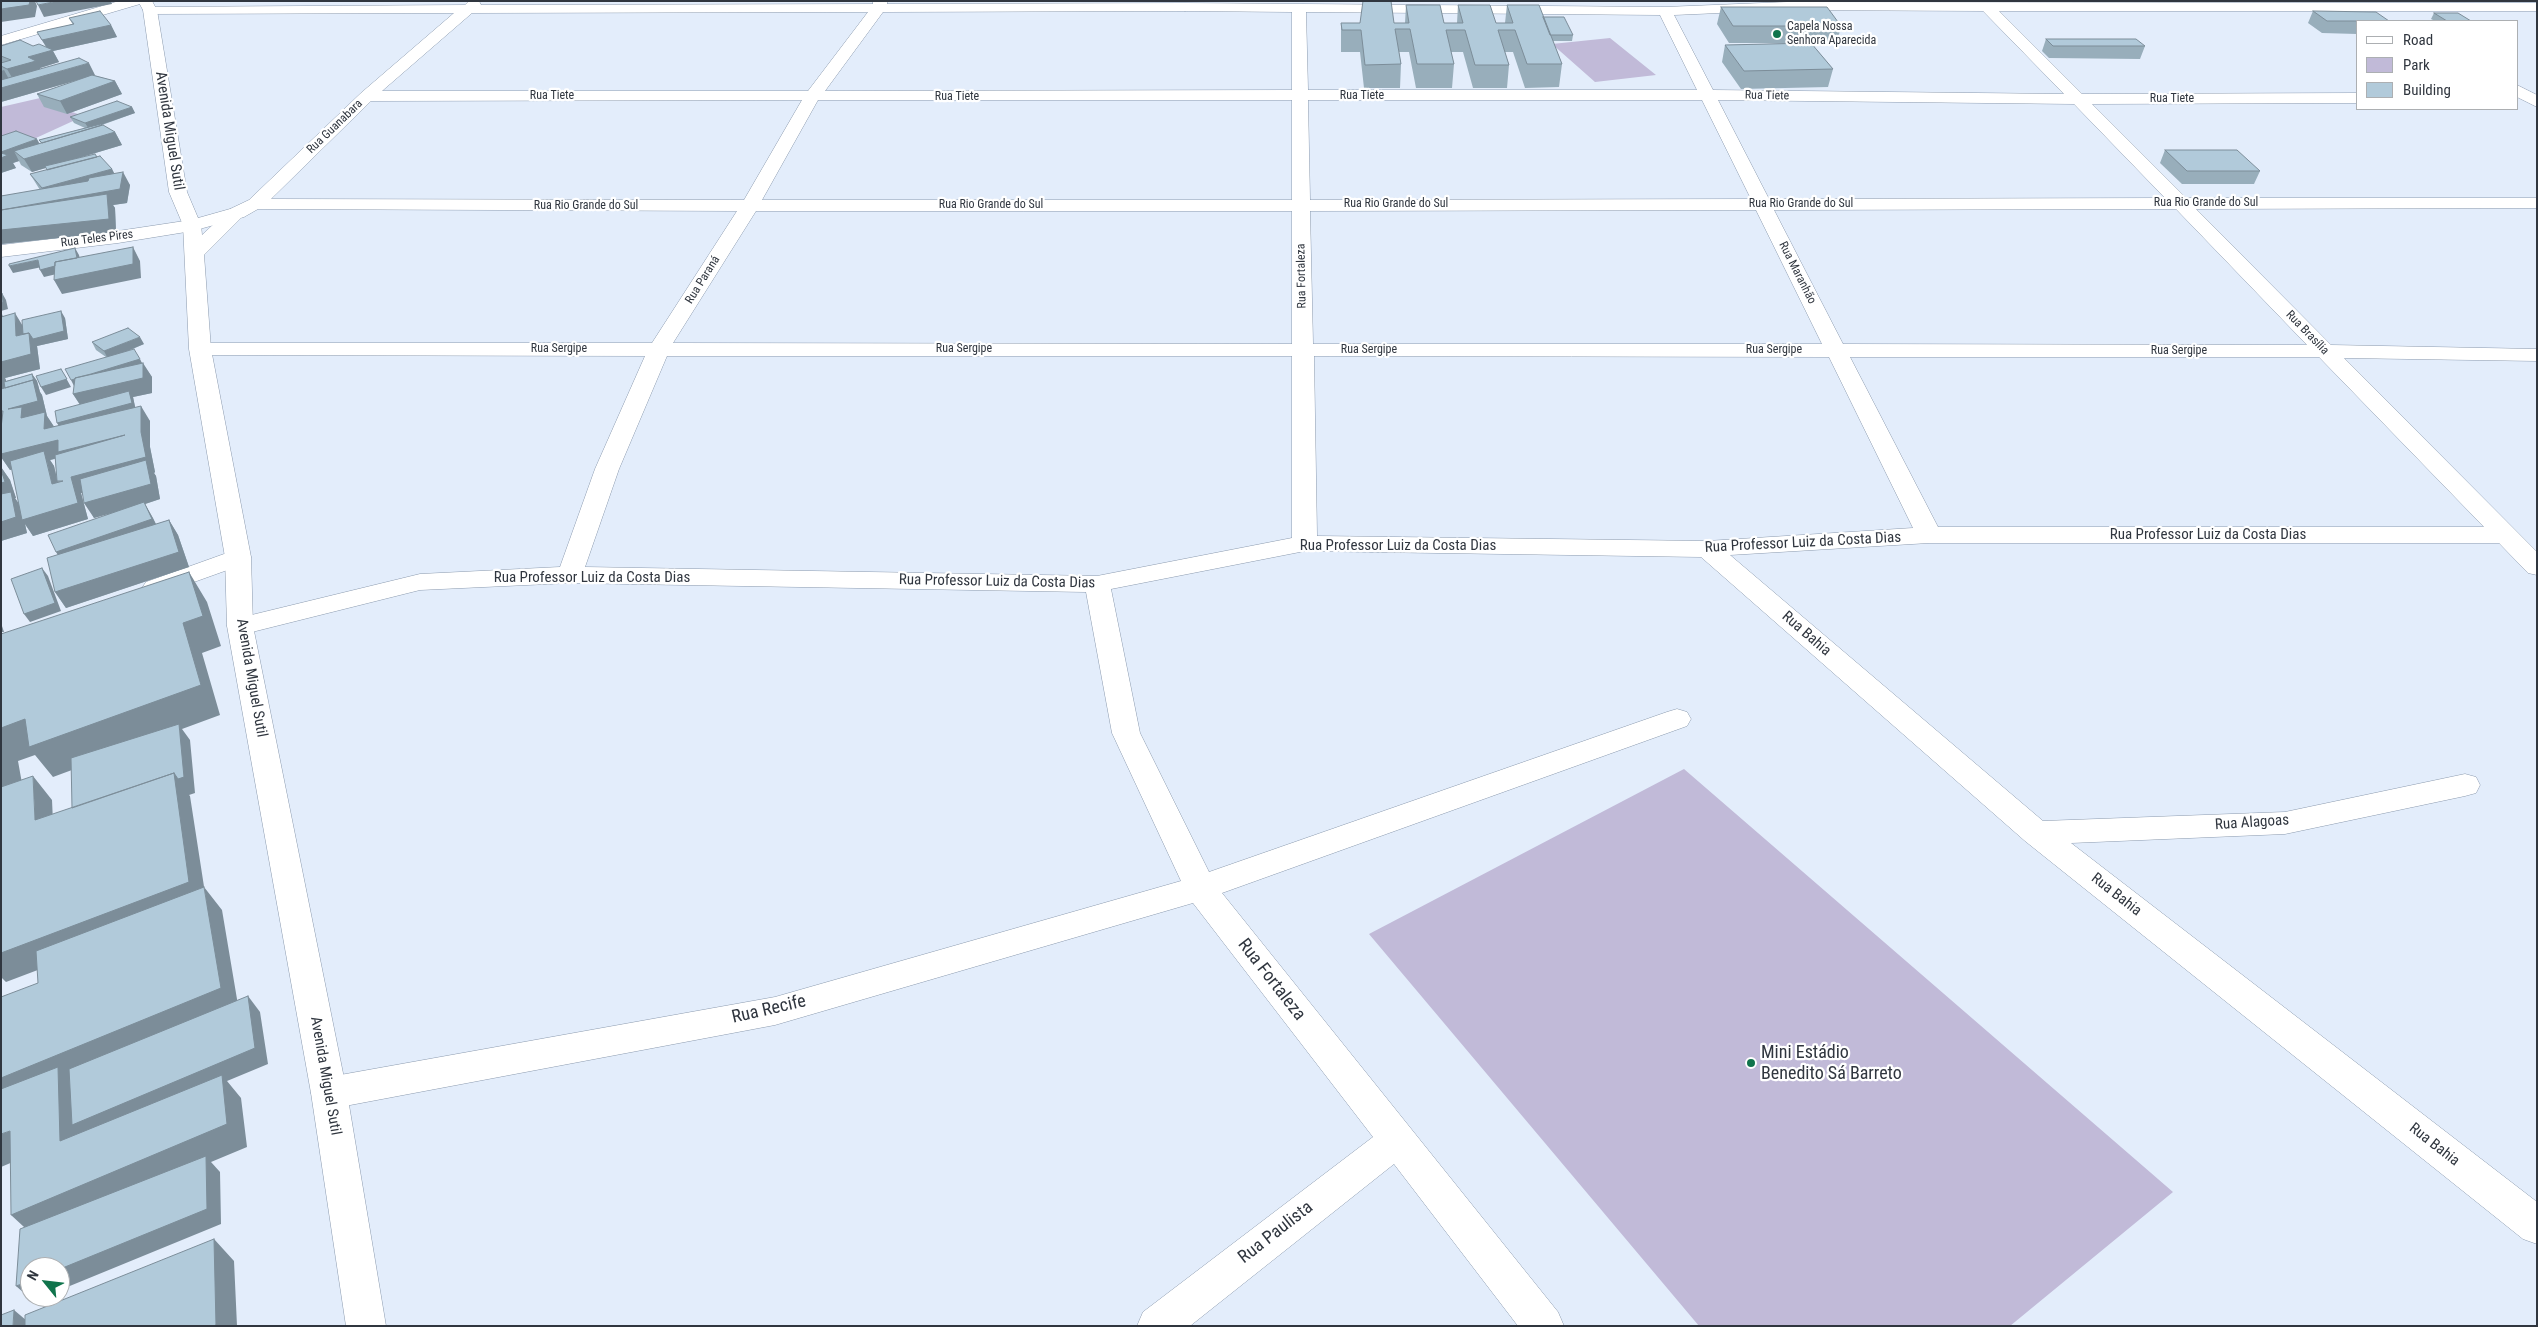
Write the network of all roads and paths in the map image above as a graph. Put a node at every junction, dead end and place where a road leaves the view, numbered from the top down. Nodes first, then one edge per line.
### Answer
1 (263, 1) edge
2 (143, 4) edge
3 (1184, 4) edge
4 (1780, 4) edge
5 (1985, 4) edge
6 (473, 5) edge
7 (658, 5) edge
8 (880, 5) edge
9 (2283, 5) edge
10 (2537, 7) edge
11 (1299, 8) junction
12 (2387, 8) junction
13 (251, 10) junction
14 (1664, 11) junction
15 (2406, 20) edge
16 (1, 41) edge
17 (1707, 95) junction
18 (367, 96) junction
19 (812, 96) junction
20 (1300, 97) junction
21 (2356, 98) edge
22 (2078, 99) junction
23 (2537, 203) edge
24 (255, 204) junction
25 (1301, 204) junction
26 (1762, 204) junction
27 (2180, 204) junction
28 (750, 206) junction
29 (237, 213) junction
30 (192, 225) junction
31 (1, 251) edge
32 (193, 254) junction
33 (200, 349) junction
34 (659, 349) junction
35 (1303, 350) junction
36 (1836, 350) junction
37 (2325, 351) junction
38 (2537, 355) edge
39 (1929, 535) junction
40 (2505, 535) junction
41 (1305, 543) junction
42 (1707, 549) junction
43 (238, 558) junction
44 (2537, 567) edge
45 (570, 575) junction
46 (1097, 584) junction
47 (129, 598) edge
48 (240, 626) junction
49 (1677, 719) dead end
50 (2465, 785) dead end
51 (2036, 833) junction
52 (1200, 888) junction
53 (329, 1094) junction
54 (1396, 1141) junction
55 (2537, 1226) edge
56 (366, 1326) edge
57 (1157, 1326) edge
58 (1544, 1326) edge

1 - 13 street
2 - 13 street
2 - 16 street
2 - 30 street, Avenida Miguel Sutil
3 - 8 street
3 - 11 street
4 - 5 street
4 - 14 street
5 - 9 street
5 - 22 street, Rua Brasília
6 - 7 street
6 - 13 street
6 - 18 street, Rua Guanabara
7 - 8 street
8 - 19 street, Rua Paraná
9 - 12 street
10 - 12 street
11 - 14 street
11 - 20 street, Rua Fortaleza
12 - 15 street
14 - 17 street, Rua Maranhão
17 - 20 street, Rua Tiete
17 - 22 street, Rua Tiete
17 - 26 street, Rua Maranhão
18 - 19 street, Rua Tiete
18 - 24 street, Rua Guanabara
19 - 20 street, Rua Tiete
19 - 28 street, Rua Paraná
20 - 25 street, Rua Fortaleza
21 - 22 street, Rua Tiete
22 - 27 street, Rua Brasília
23 - 27 street, Rua Rio Grande do Sul
24 - 28 street, Rua Rio Grande do Sul
24 - 29 street, Rua Guanabara
25 - 26 street, Rua Rio Grande do Sul
25 - 28 street, Rua Rio Grande do Sul
25 - 35 street, Rua Fortaleza
26 - 27 street, Rua Rio Grande do Sul
26 - 36 street, Rua Maranhão
27 - 37 street, Rua Brasília
28 - 34 street, Rua Paraná
29 - 30 street, Rua Guanabara
29 - 32 street
30 - 31 street, Rua Teles Pires
30 - 32 street, Avenida Miguel Sutil
32 - 33 street, Avenida Miguel Sutil
33 - 34 street, Rua Sergipe
33 - 43 street, Avenida Miguel Sutil
34 - 35 street, Rua Sergipe
34 - 45 street, Rua Paraná
35 - 36 street, Rua Sergipe
35 - 41 street, Rua Fortaleza
36 - 37 street, Rua Sergipe
36 - 39 street, Rua Maranhão
37 - 38 street, Rua Sergipe
37 - 40 street, Rua Brasília
39 - 40 street, Rua Professor Luiz da Costa Dias
39 - 42 street, Rua Professor Luiz da Costa Dias
40 - 44 street, Rua Brasília
41 - 42 street, Rua Professor Luiz da Costa Dias
41 - 46 street, Rua Professor Luiz da Costa Dias
42 - 51 street, Rua Bahia
43 - 47 street
43 - 48 street, Avenida Miguel Sutil
45 - 46 street, Rua Professor Luiz da Costa Dias
45 - 48 street, Rua Professor Luiz da Costa Dias
46 - 52 street, Rua Fortaleza
48 - 53 street, Avenida Miguel Sutil
49 - 52 street, Rua Recife
50 - 51 street, Rua Alagoas
51 - 55 street, Rua Bahia
52 - 53 street, Rua Recife
52 - 54 street, Rua Fortaleza
53 - 56 street, Avenida Miguel Sutil
54 - 57 street, Rua Paulista
54 - 58 street, Rua Fortaleza

